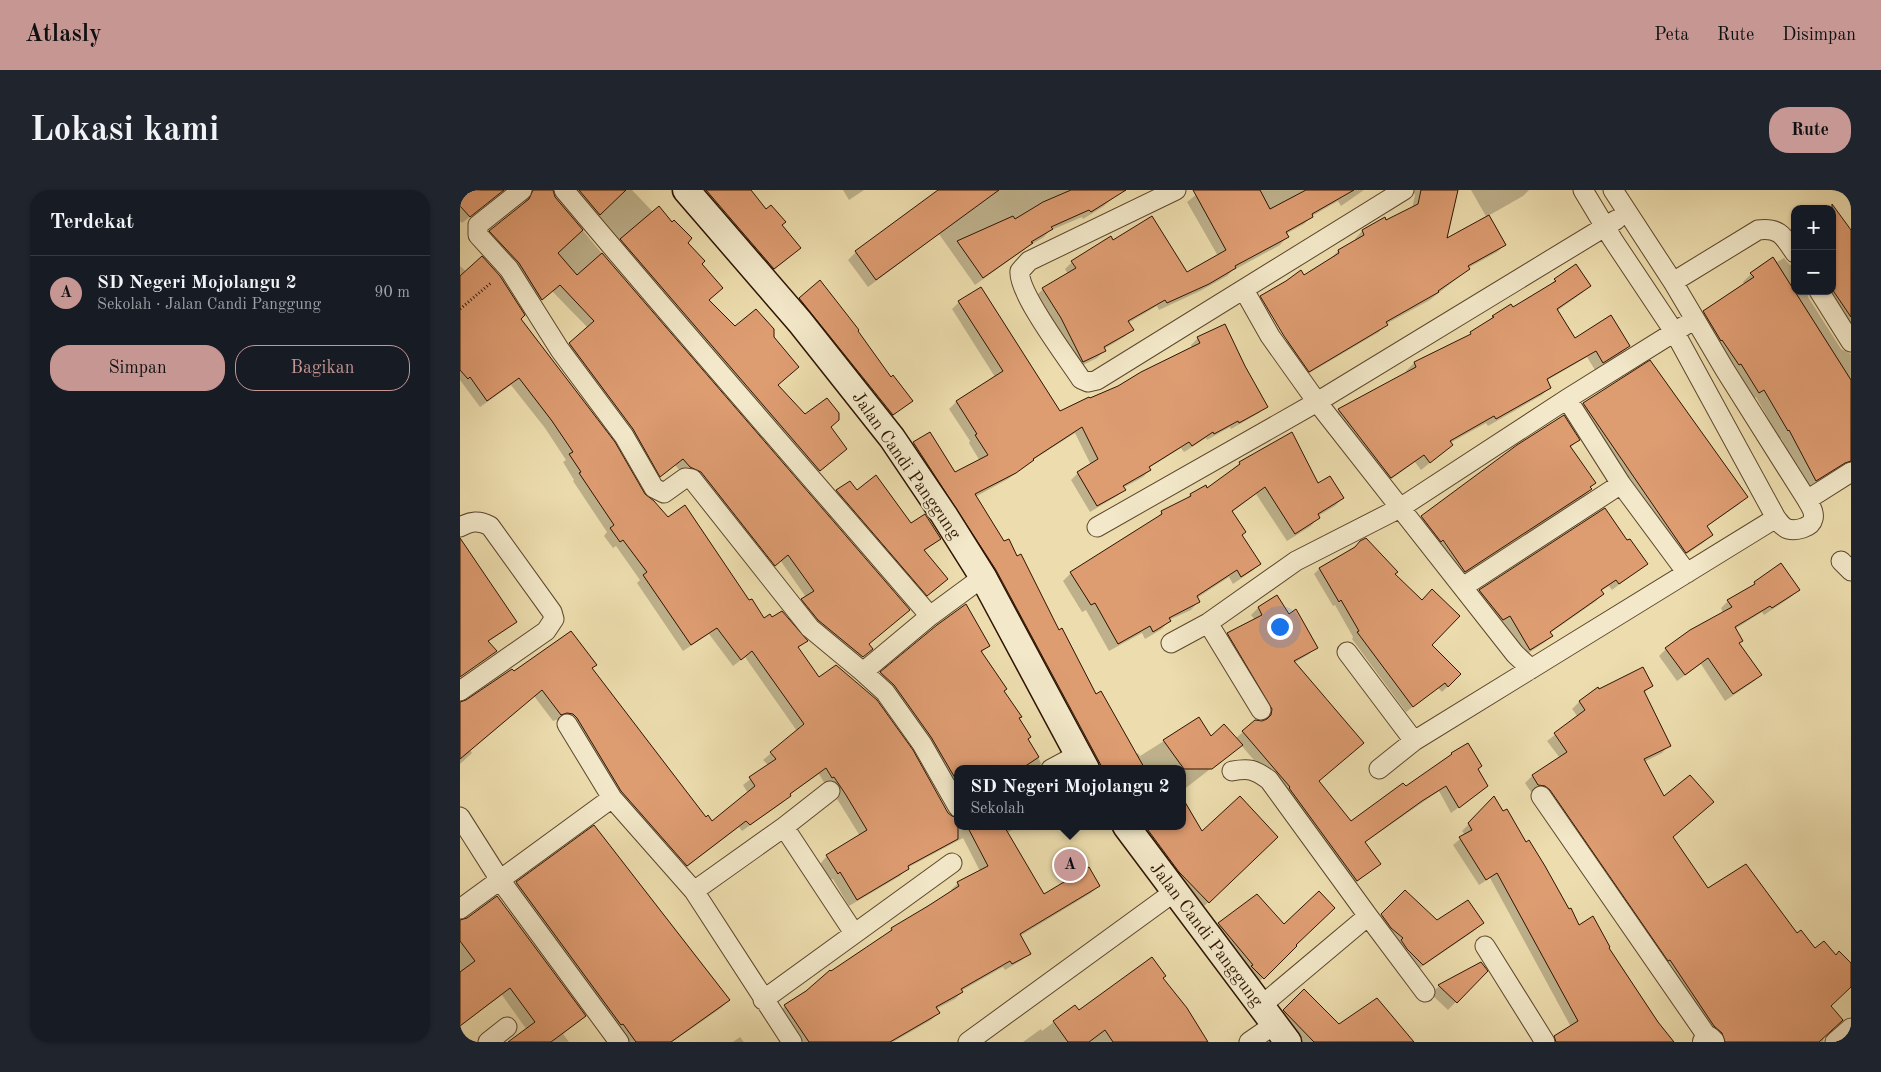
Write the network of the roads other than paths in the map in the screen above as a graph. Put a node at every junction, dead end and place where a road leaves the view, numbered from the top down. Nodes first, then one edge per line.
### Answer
1 (522, 190) edge
2 (564, 190) edge
3 (686, 190) edge
4 (1176, 190) edge
5 (1404, 190) edge
6 (1583, 190) edge
7 (1613, 190) edge
8 (1627, 213) junction
9 (1606, 226) junction
10 (1793, 250) edge
11 (1673, 282) junction
12 (1244, 290) junction
13 (1822, 295) edge
14 (1695, 318) junction
15 (1675, 334) junction
16 (1851, 342) edge
17 (1725, 370) junction
18 (1703, 384) junction
19 (1567, 399) junction
20 (1317, 402) junction
21 (1851, 472) edge
22 (1621, 484) junction
23 (1807, 500) junction
24 (1400, 508) junction
25 (1776, 518) junction
26 (460, 527) edge
27 (1097, 527) dead end
28 (1687, 573) junction
29 (983, 577) junction
30 (1463, 587) junction
31 (930, 616) junction
32 (1208, 623) junction
33 (1171, 643) dead end
34 (1347, 652) dead end
35 (1531, 670) junction
36 (863, 672) junction
37 (460, 691) edge
38 (1261, 710) dead end
39 (567, 724) dead end
40 (1414, 741) junction
41 (1082, 762) edge
42 (1069, 765) edge
43 (1379, 768) dead end
44 (1232, 771) dead end
45 (830, 791) dead end
46 (1541, 796) dead end
47 (612, 798) junction
48 (954, 800) edge
49 (460, 817) edge
50 (784, 827) junction
51 (1129, 830) edge
52 (952, 863) dead end
53 (500, 880) junction
54 (694, 891) junction
55 (1174, 892) junction
56 (460, 909) edge
57 (1368, 916) junction
58 (854, 933) junction
59 (1485, 946) dead end
60 (1426, 992) dead end
61 (763, 1000) junction
62 (1275, 1024) edge
63 (507, 1027) dead end
64 (1851, 1028) edge
65 (1708, 1041) edge
66 (488, 1042) edge
67 (619, 1042) edge
68 (792, 1042) edge
69 (968, 1042) edge
70 (1249, 1042) edge
71 (1545, 1042) edge
72 (1835, 1042) edge

1 - 36 street
2 - 31 street
3 - 29 main road, Jalan Candi Panggung
4 - 12 street
5 - 12 street
6 - 9 street
7 - 8 street
8 - 9 street
8 - 11 street
9 - 15 street
9 - 20 street
10 - 11 street
11 - 14 street
12 - 20 street
13 - 16 street
14 - 15 street
14 - 17 street
15 - 18 street
15 - 19 street
17 - 18 street
17 - 23 street
18 - 25 street
19 - 22 street
19 - 24 street
20 - 24 street
20 - 27 street
21 - 23 street
22 - 28 street
22 - 30 street
23 - 25 street
24 - 30 street
24 - 32 street
25 - 28 street
26 - 37 street
28 - 35 street
29 - 31 street
29 - 41 main road, Jalan Candi Panggung
30 - 35 street
31 - 36 street
32 - 33 street
32 - 38 street
34 - 40 street
35 - 40 street
36 - 48 street
39 - 47 street
40 - 43 street
41 - 42 street
44 - 57 street
45 - 50 street
46 - 65 street
47 - 53 street
47 - 54 street
49 - 53 street
50 - 54 street
50 - 58 street
51 - 55 main road, Jalan Candi Panggung
52 - 58 street
53 - 56 street
53 - 67 street
54 - 61 street
55 - 62 main road, Jalan Candi Panggung
55 - 69 street
57 - 60 street
57 - 62 street
58 - 61 street
59 - 71 street
61 - 68 street
62 - 70 street
63 - 66 street
64 - 72 street

